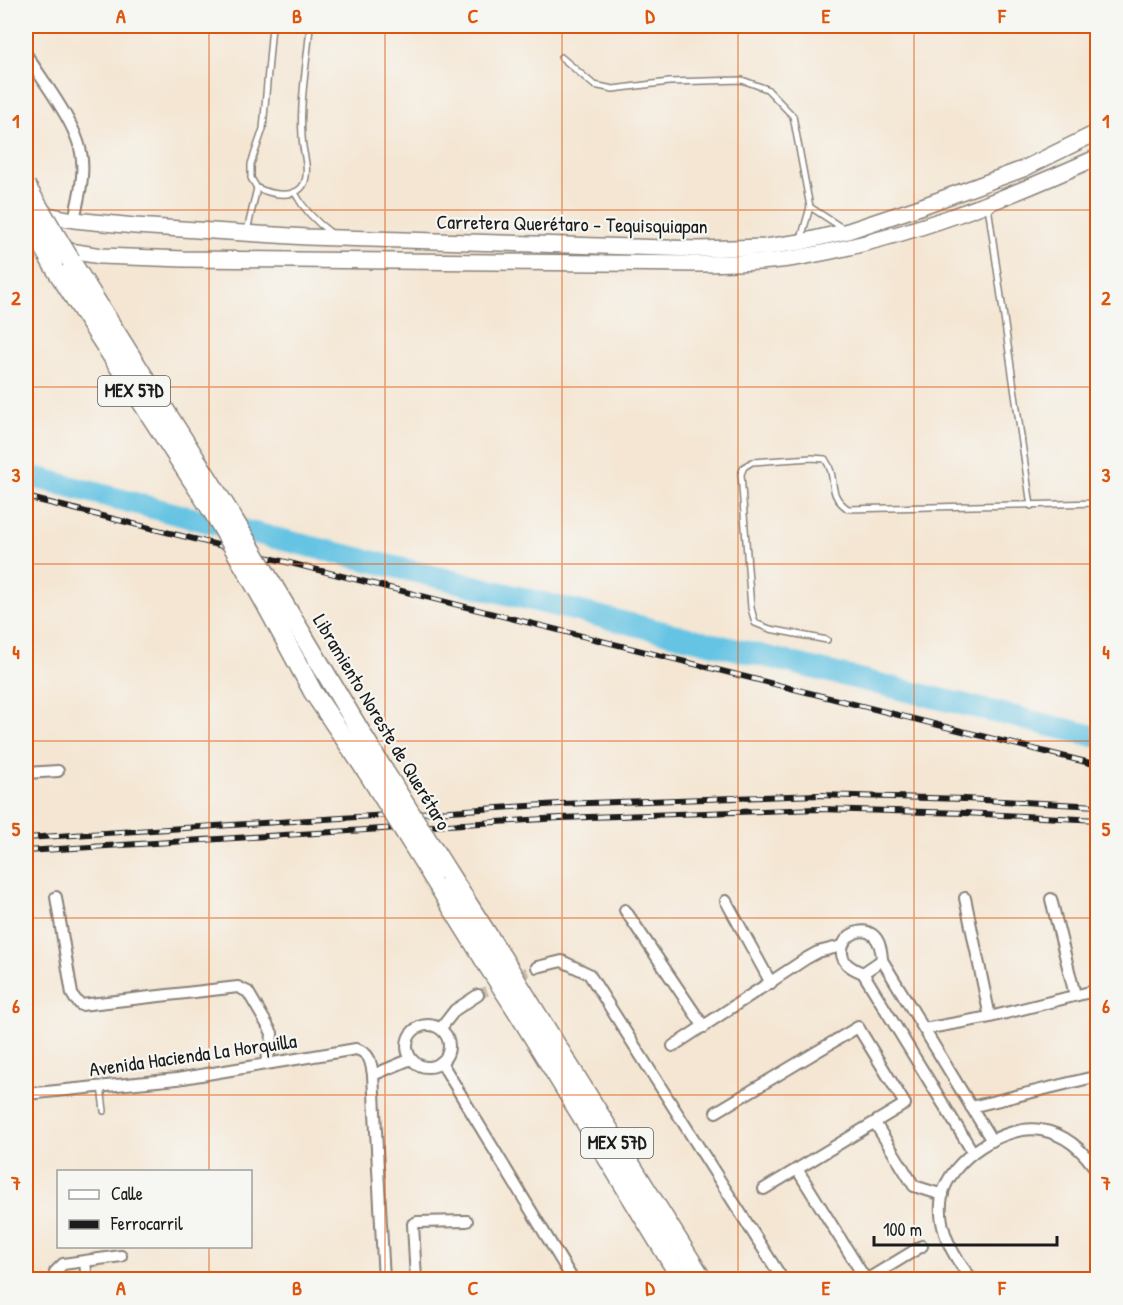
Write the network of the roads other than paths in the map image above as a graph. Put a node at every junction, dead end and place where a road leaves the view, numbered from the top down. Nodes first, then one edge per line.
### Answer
1 (272, 26) edge
2 (310, 26) edge
3 (26, 54) edge
4 (561, 57) dead end
5 (1098, 132) edge
6 (1098, 157) edge
7 (26, 186) edge
8 (257, 188) junction
9 (295, 193) junction
10 (988, 205) junction
11 (810, 207) junction
12 (26, 211) edge
13 (26, 217) edge
14 (74, 220) junction
15 (848, 231) junction
16 (246, 233) junction
17 (338, 238) junction
18 (801, 242) junction
19 (26, 244) edge
20 (1098, 503) edge
21 (1031, 506) junction
22 (222, 514) junction
23 (827, 640) dead end
24 (58, 771) dead end
25 (26, 773) edge
26 (56, 897) dead end
27 (965, 898) dead end
28 (1051, 899) dead end
29 (726, 901) dead end
30 (625, 910) dead end
31 (842, 946) junction
32 (882, 960) junction
33 (537, 967) tunnel mouth
34 (863, 973) junction
35 (771, 983) junction
36 (1098, 990) edge
37 (478, 995) tunnel mouth
38 (1075, 995) junction
39 (524, 1009) junction
40 (990, 1017) junction
41 (704, 1027) junction
42 (441, 1028) junction
43 (924, 1029) junction
44 (673, 1046) dead end
45 (411, 1059) junction
46 (441, 1062) junction
47 (265, 1064) junction
48 (373, 1075) junction
49 (1098, 1076) edge
50 (100, 1086) junction
51 (26, 1094) edge
52 (971, 1107) junction
53 (104, 1111) dead end
54 (716, 1112) dead end
55 (875, 1123) junction
56 (992, 1141) junction
57 (972, 1151) junction
58 (797, 1169) junction
59 (1098, 1173) edge
60 (764, 1189) dead end
61 (943, 1195) junction
62 (467, 1221) dead end
63 (921, 1246) dead end
64 (121, 1256) dead end
65 (85, 1262) junction
66 (56, 1280) edge
67 (87, 1280) edge
68 (384, 1280) edge
69 (416, 1280) edge
70 (573, 1280) edge
71 (682, 1280) edge
72 (703, 1280) edge
73 (783, 1280) edge
74 (866, 1280) edge
75 (973, 1280) edge

1 - 8 lane
2 - 9 lane
3 - 14 street
4 - 11 lane
5 - 15 main road, Carretera Querétaro - Tequisquiapan
6 - 10 main road, Carretera Querétaro - Tequisquiapan
7 - 22 highway, Libramiento Noreste de Querétaro / MEX 57D, bridge
8 - 9 lane
8 - 16 lane
9 - 17 lane
10 - 19 main road, Carretera Querétaro - Tequisquiapan
10 - 21 lane
11 - 15 lane
11 - 18 lane
12 - 14 main road, Carretera Querétaro - Tequisquiapan
13 - 22 highway, Libramiento Noreste de Querétaro / MEX 57D, bridge
14 - 16 main road, Carretera Querétaro - Tequisquiapan
15 - 18 main road, Carretera Querétaro - Tequisquiapan
16 - 17 main road, Carretera Querétaro - Tequisquiapan
17 - 18 main road, Carretera Querétaro - Tequisquiapan
20 - 21 lane
21 - 23 lane
22 - 39 highway, Libramiento Noreste de Querétaro / MEX 57D, bridge
24 - 25 street
26 - 47 street
27 - 40 street
28 - 38 street
29 - 35 street
30 - 41 street
31 - 32 street
31 - 34 street
31 - 35 street
32 - 34 street
32 - 43 street
33 - 73 street
34 - 57 street
35 - 41 street
36 - 38 street
37 - 42 street
38 - 40 street
39 - 71 highway, Libramiento Noreste de Querétaro / MEX 57D
39 - 72 highway, Libramiento Noreste de Querétaro / MEX 57D
40 - 43 street
41 - 44 street
42 - 45 street
42 - 46 street
43 - 52 street
45 - 46 street
45 - 48 street
46 - 70 street
47 - 48 street, Avenida Hacienda La Horquilla
47 - 50 street, Avenida Hacienda La Horquilla
48 - 68 street
49 - 52 street
50 - 51 street, Avenida Hacienda La Horquilla
50 - 53 lane
52 - 56 street
54 - 55 street
55 - 58 street
55 - 61 street
56 - 57 street
56 - 59 street
57 - 61 street
58 - 60 street
58 - 74 street
61 - 75 street
62 - 69 street
63 - 74 street
64 - 65 street
65 - 66 street
65 - 67 street

